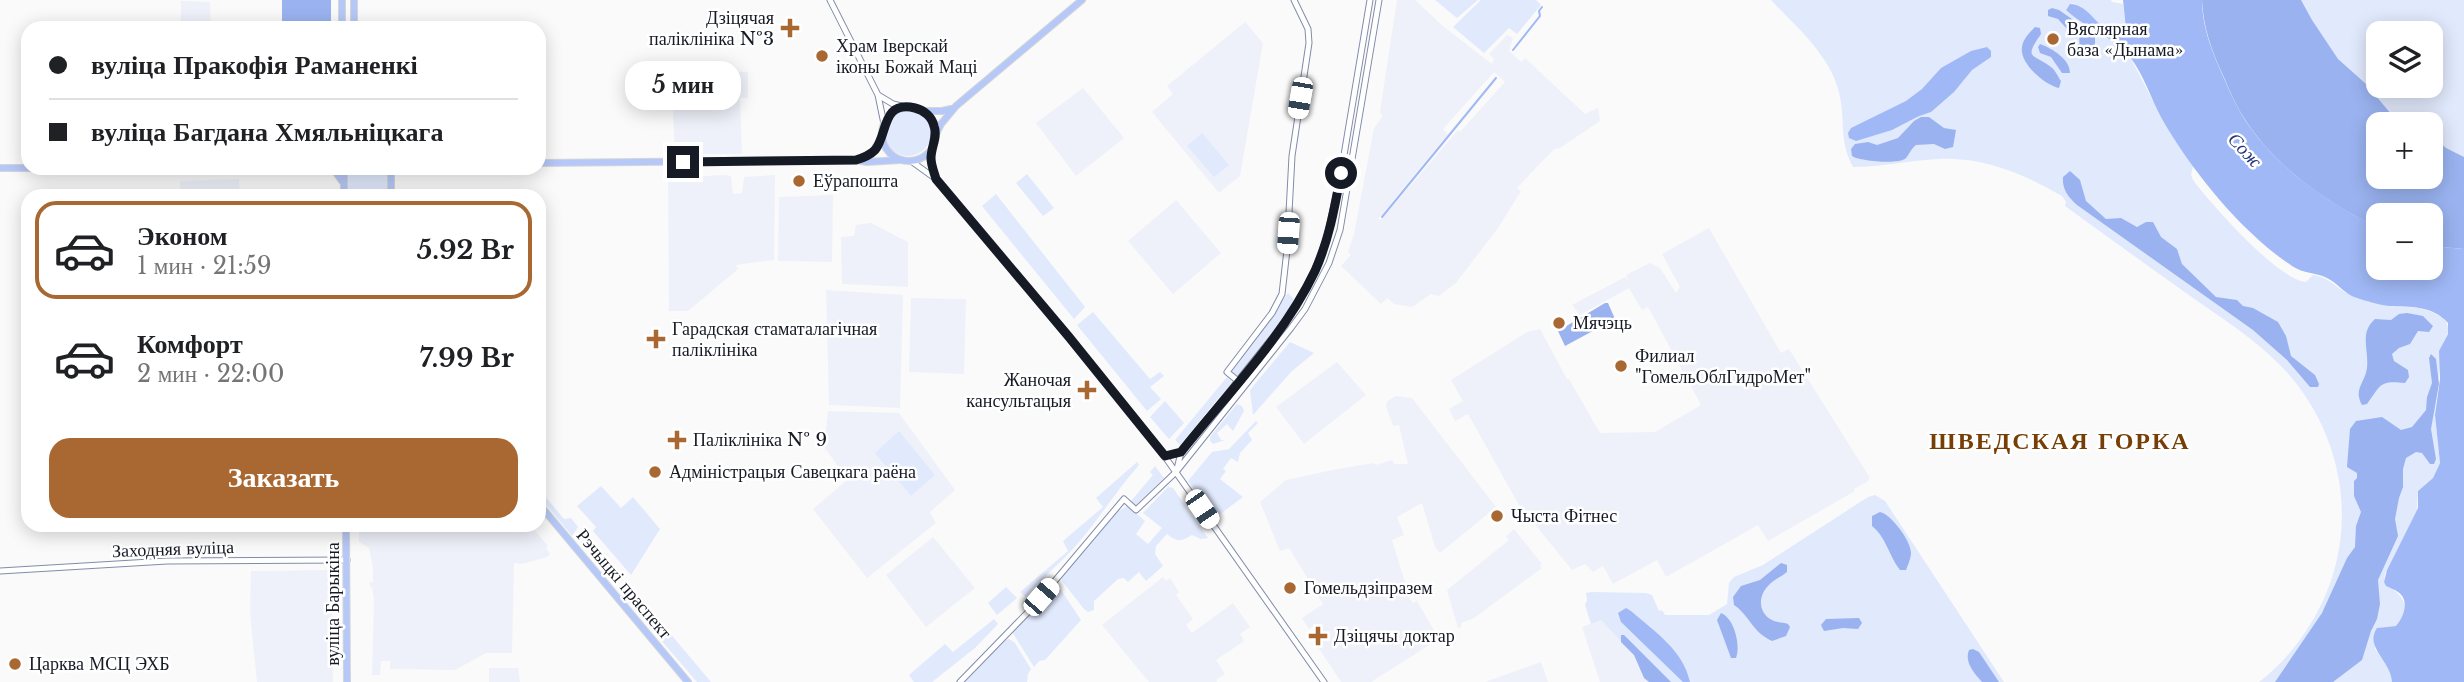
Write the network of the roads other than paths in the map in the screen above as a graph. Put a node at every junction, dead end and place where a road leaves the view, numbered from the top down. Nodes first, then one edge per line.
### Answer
1 (342, 0) edge
2 (354, 0) edge
3 (830, 0) edge
4 (1082, 0) edge
5 (1294, 0) edge
6 (1370, 0) edge
7 (1379, 0) edge
8 (342, 21) edge
9 (354, 21) edge
10 (1359, 69) junction
11 (1368, 70) junction
12 (878, 95) junction
13 (906, 107) junction
14 (953, 108) junction
15 (921, 110) junction
16 (884, 124) junction
17 (936, 134) junction
18 (882, 137) junction
19 (932, 148) junction
20 (856, 160) junction
21 (900, 160) junction
22 (911, 161) junction
23 (546, 163) edge
24 (0, 168) edge
25 (21, 168) edge
26 (339, 175) edge
27 (344, 175) edge
28 (393, 175) edge
29 (391, 178) joint
30 (936, 179) junction
31 (344, 186) joint
32 (391, 189) edge
33 (1298, 303) junction
34 (1305, 309) junction
35 (1253, 362) junction
36 (1260, 368) junction
37 (1238, 381) junction
38 (1181, 452) junction
39 (1165, 456) junction
40 (1176, 472) junction
41 (546, 512) edge
42 (346, 532) edge
43 (347, 560) junction
44 (0, 570) edge
45 (347, 682) edge
46 (688, 682) edge
47 (960, 682) edge
48 (1324, 682) edge

1 - 8 main road
2 - 9 main road
3 - 12 street
4 - 14 main road
5 - 37 street
6 - 10 street
7 - 11 street
10 - 11 street
10 - 33 street
11 - 34 street
12 - 13 street
12 - 16 street
13 - 15 main road
13 - 16 main road
14 - 15 main road
14 - 17 main road
15 - 17 main road
16 - 18 main road
17 - 19 main road
18 - 20 main road
18 - 21 main road
19 - 22 main road
19 - 30 street
20 - 21 main road
20 - 23 main road
21 - 22 main road
22 - 30 street
24 - 25 main road
26 - 31 main road
27 - 31 main road
28 - 29 main road
29 - 32 main road
30 - 39 street
33 - 34 street
33 - 35 street
34 - 36 street
35 - 36 street
35 - 37 street
36 - 40 street
37 - 38 street
38 - 39 street
38 - 40 street
39 - 40 street
40 - 47 street
40 - 48 street
41 - 46 main road, Рэчыцкі праспект
42 - 43 main road, вуліца Барыкіна
43 - 44 street, Заходняя вуліца
43 - 45 main road, вуліца Барыкіна

